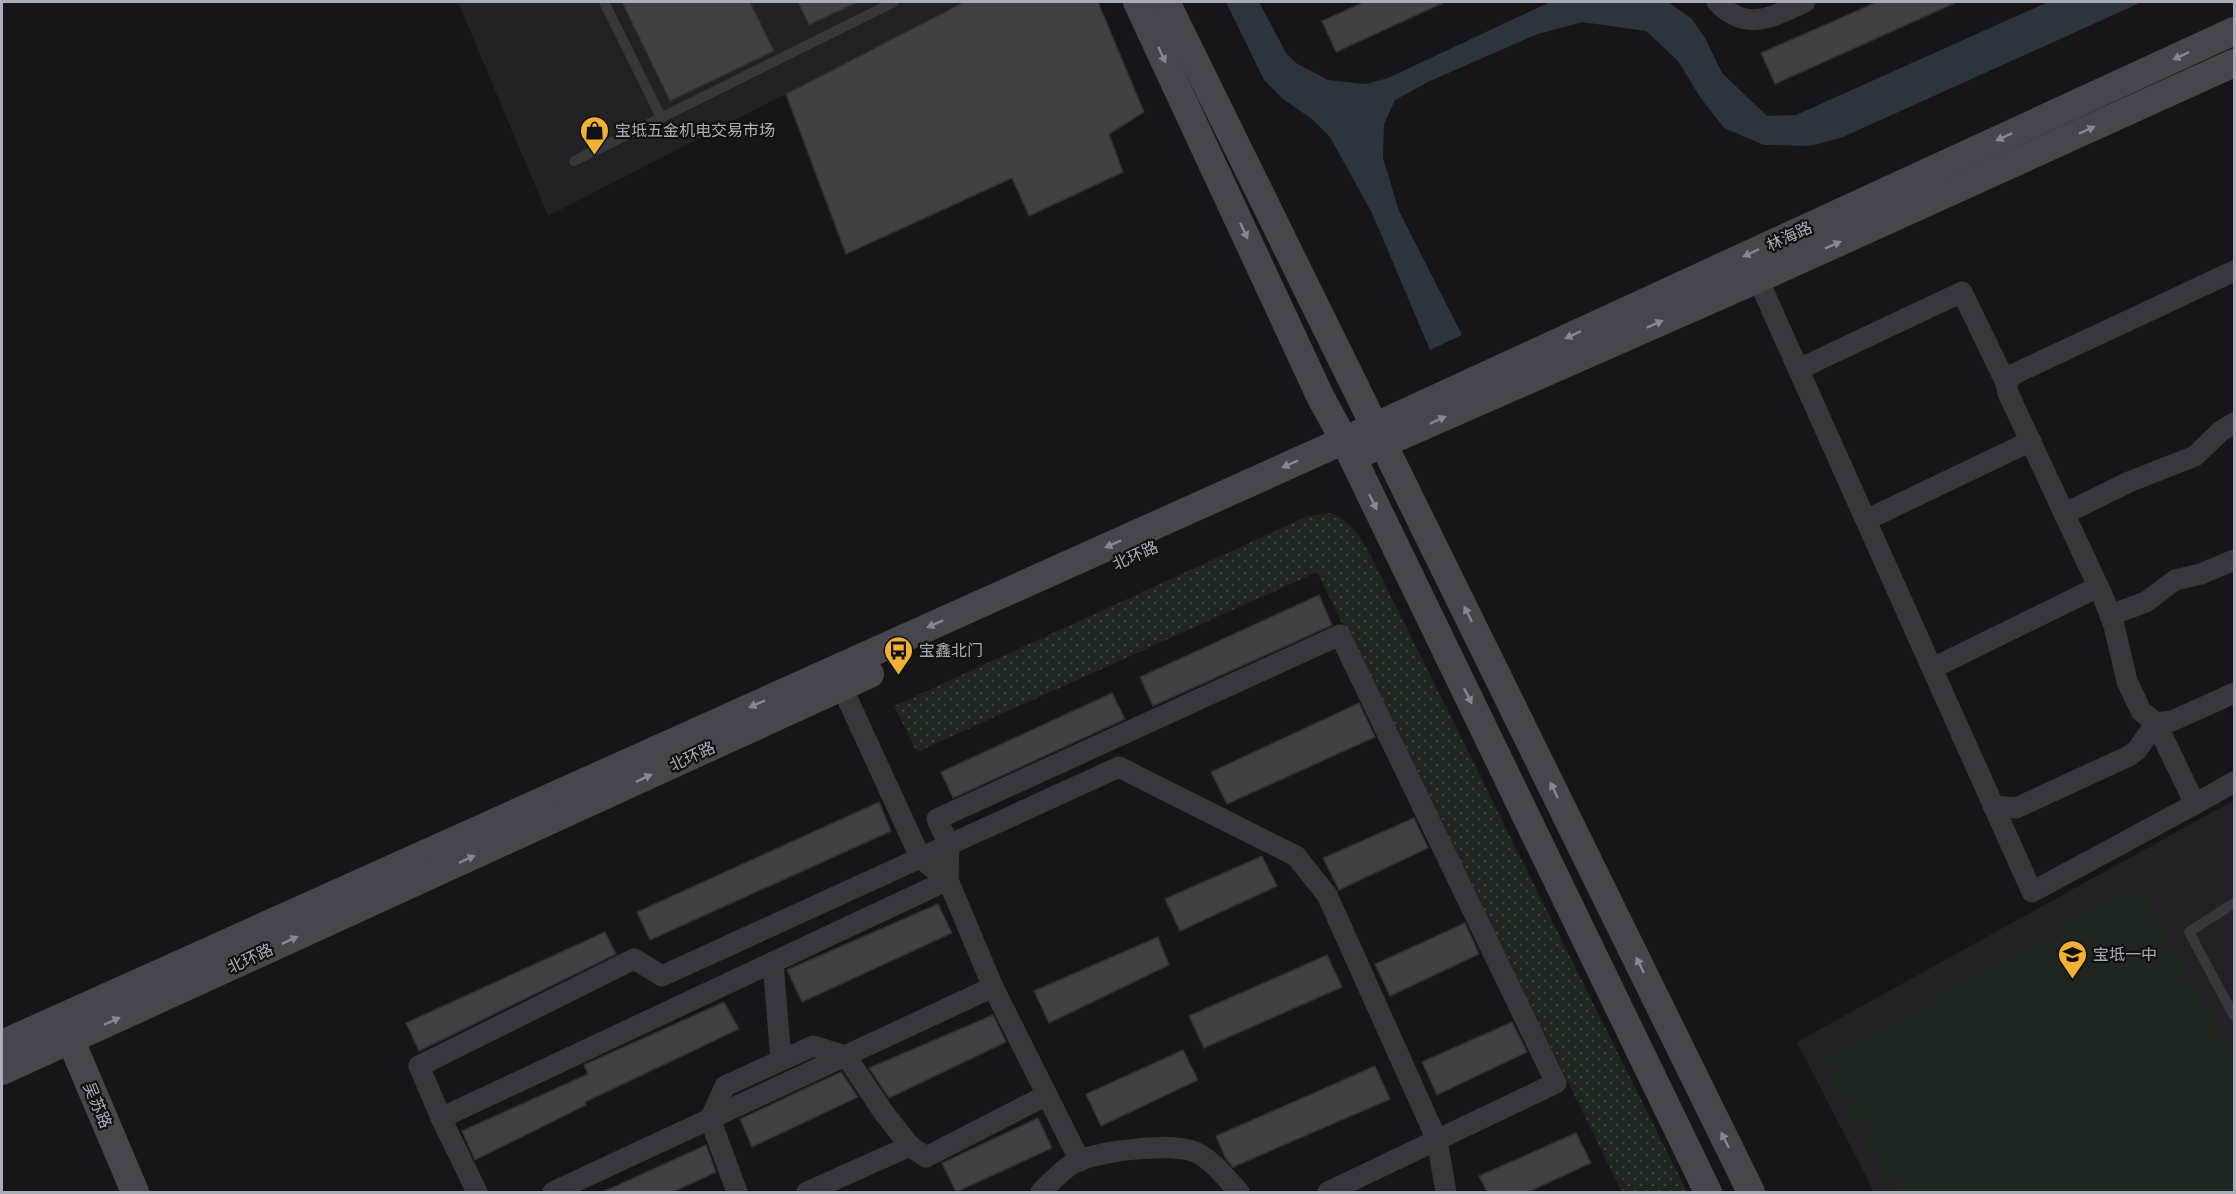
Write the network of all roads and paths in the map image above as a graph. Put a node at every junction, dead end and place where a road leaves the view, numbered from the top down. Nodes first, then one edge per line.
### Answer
1 (604, 2) edge
2 (894, 2) edge
3 (1137, 2) edge
4 (1166, 2) edge
5 (1717, 2) edge
6 (1805, 2) edge
7 (2235, 31) edge
8 (2235, 63) edge
9 (661, 117) junction
10 (574, 161) dead end
11 (2235, 271) edge
12 (1758, 279) junction
13 (1799, 369) junction
14 (2006, 383) junction
15 (2235, 423) edge
16 (1380, 434) junction
17 (2031, 441) junction
18 (1348, 448) junction
19 (2064, 513) junction
20 (1866, 520) junction
21 (2235, 560) edge
22 (2098, 586) junction
23 (2110, 615) junction
24 (1933, 668) junction
25 (837, 678) junction
26 (2235, 693) edge
27 (2156, 723) junction
28 (2235, 782) edge
29 (2195, 804) junction
30 (1993, 806) junction
31 (949, 845) junction
32 (921, 859) junction
33 (948, 880) junction
34 (2235, 903) edge
35 (773, 962) junction
36 (993, 987) junction
37 (2235, 1016) edge
38 (66, 1029) junction
39 (2, 1044) edge
40 (846, 1056) junction
41 (781, 1060) junction
42 (2, 1071) edge
43 (1047, 1095) junction
44 (441, 1118) junction
45 (710, 1119) junction
46 (1437, 1140) junction
47 (910, 1146) junction
48 (1080, 1161) junction
49 (135, 1192) edge
50 (477, 1192) edge
51 (553, 1192) edge
52 (737, 1192) edge
53 (807, 1192) edge
54 (1041, 1192) edge
55 (1239, 1192) edge
56 (1328, 1192) edge
57 (1446, 1192) edge
58 (1708, 1192) edge
59 (1751, 1192) edge

1 - 9 lane
2 - 9 lane
3 -> 18 main road
4 - 16 main road
5 - 6 street
7 -> 16 main road, 林海路
12 -> 8 main road, 林海路
9 - 10 lane
11 - 14 street
12 - 13 street
16 -> 12 main road, 林海路
13 - 14 street
13 - 20 street
14 - 17 street
15 - 19 street
16 - 18 main road, 林海路
59 -> 16 main road
17 - 19 street
17 - 20 street
18 - 25 main road, 北环路
18 -> 58 main road
19 - 22 street
20 - 24 street
21 - 23 street
22 - 23 street
22 - 24 street
23 - 27 street
24 - 30 street
25 - 32 street
25 - 38 main road, 北环路
26 - 27 street
27 - 29 street
27 - 30 street
28 - 29 street
29 - 30 street
31 - 32 street
31 - 33 street
31 - 46 street
31 - 46 street
32 - 33 street
32 - 44 street
33 - 35 street
33 - 36 street
34 - 37 lane
35 - 41 street
35 - 44 street
36 - 40 street
36 - 43 street
38 - 39 main road, 北环路
38 - 42 main road, 北环路
38 - 49 main road, 吴苏路
40 - 41 street
40 - 45 street
40 - 47 street
41 - 45 street
43 - 47 street
43 - 48 street
44 - 50 street
45 - 51 street
45 - 52 street
46 - 56 street
46 - 57 street
47 - 53 street
48 - 54 street
48 - 55 street

